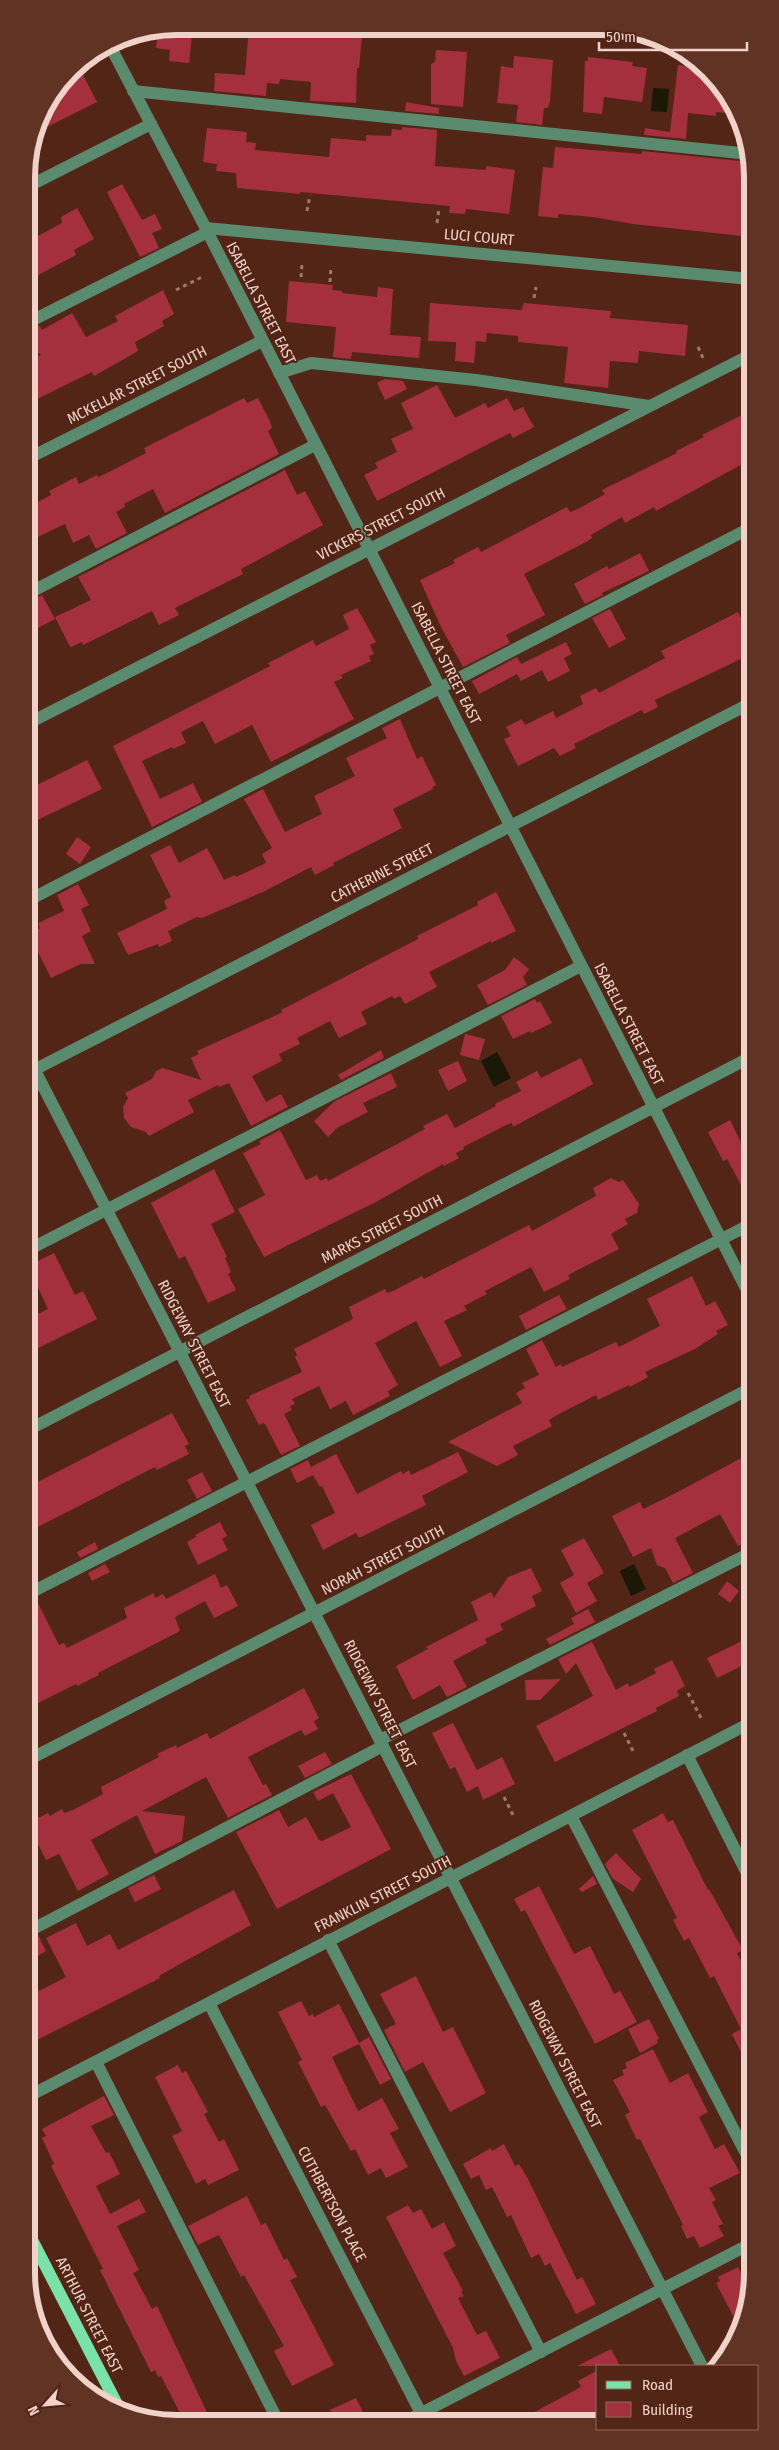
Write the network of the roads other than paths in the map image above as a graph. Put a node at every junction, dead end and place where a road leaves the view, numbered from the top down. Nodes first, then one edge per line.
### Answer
1 (113, 51) edge
2 (133, 90) junction
3 (151, 124) junction
4 (742, 153) edge
5 (35, 183) edge
6 (207, 230) junction
7 (744, 278) edge
8 (35, 320) edge
9 (262, 341) junction
10 (744, 358) edge
11 (279, 373) junction
12 (649, 406) junction
13 (315, 445) junction
14 (35, 455) edge
15 (744, 531) edge
16 (369, 548) junction
17 (35, 590) edge
18 (441, 689) junction
19 (744, 707) edge
20 (35, 720) edge
21 (510, 826) junction
22 (35, 897) edge
23 (581, 966) junction
24 (744, 1061) edge
25 (35, 1069) edge
26 (35, 1078) edge
27 (653, 1107) junction
28 (107, 1209) junction
29 (744, 1228) edge
30 (721, 1239) junction
31 (35, 1246) edge
32 (744, 1284) edge
33 (180, 1353) junction
34 (744, 1392) edge
35 (35, 1426) edge
36 (248, 1481) junction
37 (744, 1556) edge
38 (35, 1590) edge
39 (315, 1613) junction
40 (744, 1726) edge
41 (382, 1743) junction
42 (687, 1755) junction
43 (35, 1756) edge
44 (571, 1816) junction
45 (744, 1867) edge
46 (450, 1877) junction
47 (35, 1928) edge
48 (328, 1940) junction
49 (209, 2003) junction
50 (96, 2062) junction
51 (35, 2093) edge
52 (744, 2151) edge
53 (35, 2246) edge
54 (744, 2248) edge
55 (663, 2290) junction
56 (541, 2352) junction
57 (701, 2365) edge
58 (115, 2400) edge
59 (275, 2415) edge
60 (422, 2415) edge
61 (427, 2415) edge

1 - 2 street, ISABELLA STREET EAST
2 - 3 street, ISABELLA STREET EAST
2 - 4 street
3 - 5 street
3 - 6 street, ISABELLA STREET EAST
6 - 7 street, LUCI COURT
6 - 8 street
6 - 9 street, ISABELLA STREET EAST
9 - 11 street, ISABELLA STREET EAST
9 - 14 street, MCKELLAR STREET SOUTH
10 - 12 street, VICKERS STREET SOUTH
11 - 12 street
11 - 13 street, ISABELLA STREET EAST
12 - 16 street, VICKERS STREET SOUTH
13 - 16 street, ISABELLA STREET EAST
13 - 17 street
15 - 18 street
16 - 18 street, ISABELLA STREET EAST
16 - 20 street, VICKERS STREET SOUTH
18 - 21 street, ISABELLA STREET EAST
18 - 22 street
19 - 21 street, CATHERINE STREET
21 - 23 street, ISABELLA STREET EAST
21 - 25 street, CATHERINE STREET
23 - 27 street, ISABELLA STREET EAST
23 - 28 street
24 - 27 street, MARKS STREET SOUTH
26 - 28 street, RIDGEWAY STREET EAST
27 - 30 street, ISABELLA STREET EAST
27 - 33 street, MARKS STREET SOUTH
28 - 31 street
28 - 33 street, RIDGEWAY STREET EAST
29 - 30 street
30 - 32 street, ISABELLA STREET EAST
30 - 36 street
33 - 35 street, MARKS STREET SOUTH
33 - 36 street, RIDGEWAY STREET EAST
34 - 39 street, NORAH STREET SOUTH
36 - 38 street
36 - 39 street, RIDGEWAY STREET EAST
37 - 41 street
39 - 41 street, RIDGEWAY STREET EAST
39 - 43 street, NORAH STREET SOUTH
40 - 42 street, FRANKLIN STREET SOUTH
41 - 46 street, RIDGEWAY STREET EAST
41 - 47 street
42 - 44 street, FRANKLIN STREET SOUTH
42 - 45 street
44 - 46 street, FRANKLIN STREET SOUTH
44 - 52 street
46 - 48 street, FRANKLIN STREET SOUTH
46 - 55 street, RIDGEWAY STREET EAST
48 - 49 street, FRANKLIN STREET SOUTH
48 - 56 street
49 - 50 street, FRANKLIN STREET SOUTH
49 - 60 street, CUTHBERTSON PLACE
50 - 51 street, FRANKLIN STREET SOUTH
50 - 59 street
53 - 58 main road, ARTHUR STREET EAST
54 - 55 street
55 - 56 street
55 - 57 street, RIDGEWAY STREET EAST
56 - 61 street

